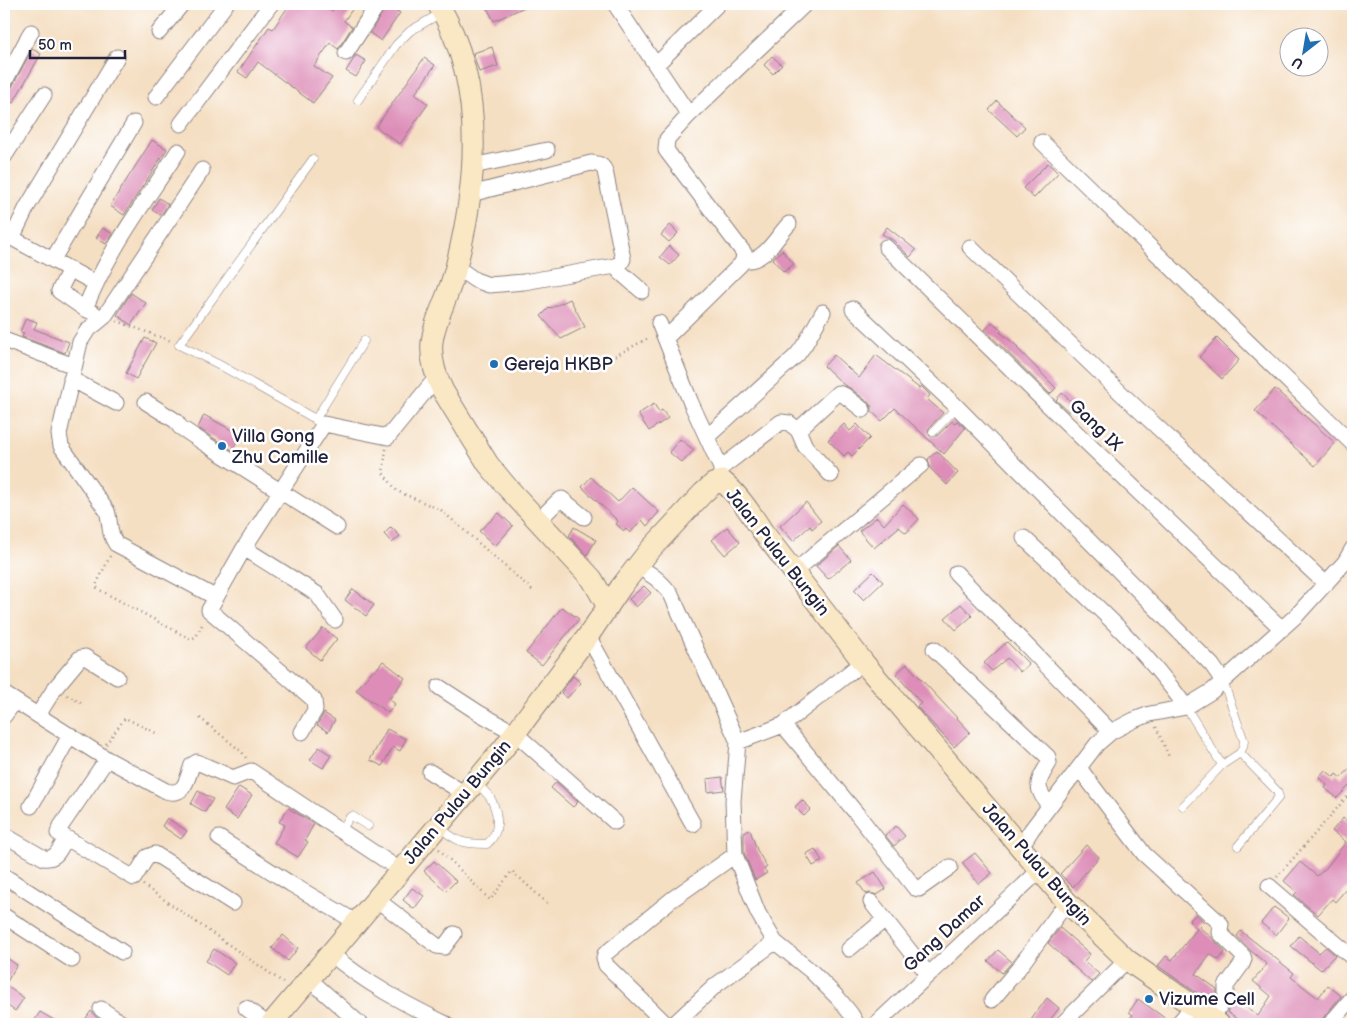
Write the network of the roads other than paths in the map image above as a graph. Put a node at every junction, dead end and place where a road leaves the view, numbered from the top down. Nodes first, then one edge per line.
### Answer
1 (182, 4) edge
2 (226, 4) edge
3 (271, 4) edge
4 (378, 4) edge
5 (615, 4) edge
6 (718, 4) edge
7 (805, 4) edge
8 (440, 8) edge
9 (31, 32) dead end
10 (159, 32) dead end
11 (346, 53) dead end
12 (117, 57) dead end
13 (656, 65) junction
14 (4, 83) edge
15 (44, 94) dead end
16 (156, 98) dead end
17 (358, 100) dead end
18 (689, 115) junction
19 (134, 123) dead end
20 (181, 124) dead end
21 (1042, 142) dead end
22 (546, 150) dead end
23 (178, 151) dead end
24 (4, 157) edge
25 (313, 159) dead end
26 (473, 166) junction
27 (202, 170) dead end
28 (471, 194) junction
29 (789, 224) dead end
30 (8, 235) edge
31 (886, 247) dead end
32 (970, 247) dead end
33 (53, 259) junction
34 (743, 260) junction
35 (615, 266) junction
36 (456, 267) junction
37 (70, 269) junction
38 (95, 283) junction
39 (642, 291) dead end
40 (84, 309) junction
41 (853, 309) dead end
42 (823, 312) dead end
43 (104, 317) junction
44 (4, 340) edge
45 (364, 341) dead end
46 (73, 372) junction
47 (436, 378) junction
48 (146, 402) dead end
49 (116, 403) dead end
50 (957, 407) junction
51 (863, 410) dead end
52 (319, 422) junction
53 (798, 430) junction
54 (933, 432) dead end
55 (707, 437) junction
56 (1353, 444) edge
57 (921, 465) dead end
58 (721, 474) junction
59 (831, 475) dead end
60 (280, 492) junction
61 (546, 512) junction
62 (584, 517) dead end
63 (337, 527) dead end
64 (1024, 538) dead end
65 (244, 548) junction
66 (1353, 548) edge
67 (642, 560) junction
68 (794, 572) junction
69 (956, 573) dead end
70 (592, 579) junction
71 (1326, 584) junction
72 (621, 587) junction
73 (212, 603) junction
74 (608, 607) junction
75 (335, 620) dead end
76 (1282, 629) junction
77 (588, 636) junction
78 (934, 649) dead end
79 (862, 662) junction
80 (118, 677) dead end
81 (1223, 681) junction
82 (439, 687) dead end
83 (9, 698) edge
84 (1186, 707) junction
85 (38, 715) junction
86 (4, 716) edge
87 (783, 725) junction
88 (302, 732) dead end
89 (1111, 732) junction
90 (515, 733) junction
91 (70, 735) junction
92 (738, 742) junction
93 (1240, 753) junction
94 (103, 756) junction
95 (1222, 764) junction
96 (1079, 768) junction
97 (430, 772) dead end
98 (470, 788) junction
99 (31, 806) dead end
100 (1049, 806) junction
101 (1183, 806) dead end
102 (615, 822) dead end
103 (693, 824) dead end
104 (368, 826) dead end
105 (341, 831) junction
106 (432, 832) junction
107 (4, 835) edge
108 (66, 838) junction
109 (219, 838) dead end
110 (1238, 846) dead end
111 (1020, 848) junction
112 (735, 855) junction
113 (950, 867) dead end
114 (400, 870) junction
115 (1039, 871) junction
116 (4, 876) edge
117 (1269, 886) road end
118 (376, 899) junction
119 (871, 902) dead end
120 (1067, 902) junction
121 (233, 904) dead end
122 (4, 916) edge
123 (884, 920) junction
124 (356, 922) junction
125 (454, 934) dead end
126 (775, 942) junction
127 (849, 949) dead end
128 (122, 952) dead end
129 (330, 953) junction
130 (1353, 958) edge
131 (72, 960) dead end
132 (1127, 960) junction
133 (928, 974) junction
134 (303, 986) junction
135 (1353, 997) edge
136 (992, 1000) dead end
137 (1192, 1007) junction
138 (246, 1008) dead end
139 (101, 1009) dead end
140 (1215, 1022) edge
141 (275, 1023) edge
142 (123, 1024) edge
143 (360, 1024) edge
144 (446, 1024) edge
145 (666, 1024) edge
146 (674, 1024) edge
147 (857, 1024) edge
148 (876, 1024) edge
149 (1062, 1024) edge
150 (1178, 1024) edge
151 (1330, 1024) edge

1 - 10 street
2 - 16 street
3 - 20 street
4 - 11 street
5 - 13 street
6 - 13 street
7 - 18 street
8 - 17 lane
8 - 26 street
9 - 14 street
12 - 30 street
13 - 18 street
15 - 24 street
18 - 34 street
19 - 33 street
21 - 56 street
22 - 26 street
23 - 38 street
25 - 52 lane
26 - 28 street
27 - 43 street
28 - 35 street
28 - 36 street
29 - 34 street
30 - 33 street
31 - 76 street, Gang IX
32 - 71 street
33 - 37 street
34 - 55 street
35 - 36 street
35 - 39 street
36 - 47 street
37 - 38 street
37 - 40 street
38 - 40 street
40 - 43 street
41 - 50 street
42 - 55 street
43 - 46 street
44 - 46 street
45 - 52 lane
46 - 49 street
46 - 73 street
47 - 52 street
47 - 61 street
48 - 60 street
50 - 54 lane
50 - 81 street
51 - 53 street
52 - 60 street
53 - 58 street
53 - 59 street
55 - 58 street
57 - 68 street
58 - 67 street, Jalan Pulau Bungin
58 - 68 street, Jalan Pulau Bungin
60 - 63 street
60 - 65 street
61 - 62 street
61 - 70 street
64 - 84 street
65 - 73 street
65 - 75 street
66 - 71 street
67 - 72 street, Jalan Pulau Bungin
67 - 92 street
68 - 79 street, Jalan Pulau Bungin
69 - 89 street
70 - 72 street
70 - 74 street
71 - 76 street
72 - 74 street, Jalan Pulau Bungin
73 - 88 street
74 - 77 street, Jalan Pulau Bungin
76 - 81 street
77 - 90 street, Jalan Pulau Bungin
77 - 103 street
78 - 100 street
79 - 87 street
79 - 111 street, Jalan Pulau Bungin
80 - 85 street
81 - 84 street
81 - 93 lane
82 - 90 street
83 - 85 street
83 - 86 street
84 - 89 street
84 - 95 lane
85 - 91 street
87 - 92 street
87 - 113 street
89 - 96 street
90 - 98 street, Jalan Pulau Bungin
90 - 102 street
91 - 94 street
91 - 99 street
92 - 112 street
93 - 95 lane
93 - 110 lane
94 - 105 street
94 - 108 street
95 - 101 lane
96 - 100 street
96 - 140 street
97 - 98 street
98 - 106 street, Jalan Pulau Bungin
98 - 106 lane
100 - 111 street
104 - 105 lane
105 - 114 street
106 - 114 street, Jalan Pulau Bungin
107 - 108 street
108 - 121 street
109 - 124 street
111 - 115 street, Jalan Pulau Bungin
112 - 126 street
112 - 145 street
114 - 118 street, Jalan Pulau Bungin
115 - 120 street, Jalan Pulau Bungin
115 - 133 street, Gang Damar
116 - 128 street
117 - 130 street
118 - 124 street, Jalan Pulau Bungin
118 - 125 street
119 - 123 street
120 - 132 street, Jalan Pulau Bungin
120 - 136 street
122 - 131 street
123 - 127 street
123 - 133 street
124 - 129 street, Jalan Pulau Bungin
126 - 146 street
126 - 147 street
129 - 134 street, Jalan Pulau Bungin
129 - 144 street
132 - 137 street, Jalan Pulau Bungin
132 - 149 street
133 - 148 street, Gang Damar
134 - 141 street, Jalan Pulau Bungin
134 - 143 street
135 - 151 street
137 - 140 street, Jalan Pulau Bungin
137 - 150 street
138 - 141 street
139 - 142 street

